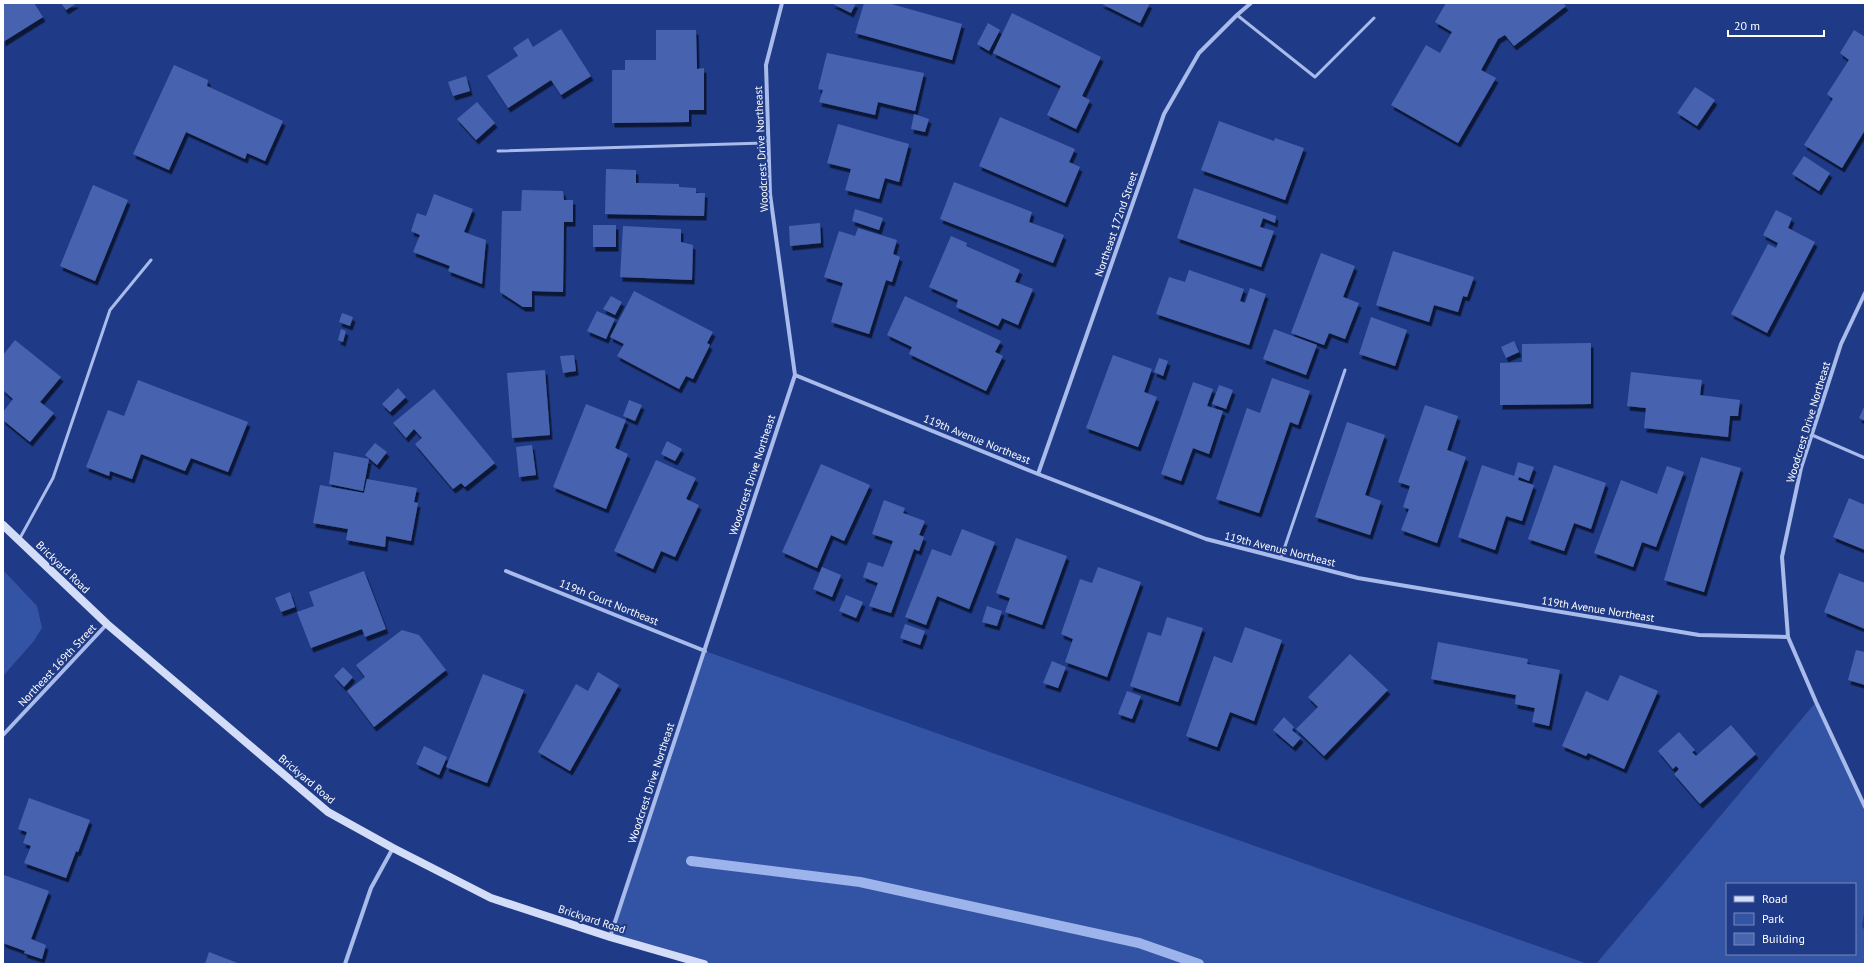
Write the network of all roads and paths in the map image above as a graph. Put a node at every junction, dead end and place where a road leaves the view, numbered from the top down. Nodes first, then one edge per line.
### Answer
1 (782, 3) edge
2 (1251, 3) edge
3 (1237, 15) junction
4 (1374, 18) dead end
5 (768, 143) junction
6 (498, 151) dead end
7 (151, 260) dead end
8 (1865, 294) edge
9 (1345, 370) dead end
10 (795, 374) junction
11 (1812, 435) junction
12 (1865, 458) edge
13 (1038, 474) junction
14 (3, 525) edge
15 (19, 540) junction
16 (1281, 558) junction
17 (506, 571) dead end
18 (107, 624) junction
19 (1788, 637) junction
20 (705, 651) junction
21 (3, 735) edge
22 (1865, 807) edge
23 (393, 848) junction
24 (610, 937) junction
25 (345, 964) edge
26 (704, 964) edge

1 - 5 street, Woodcrest Drive Northeast
2 - 3 street, Northeast 172nd Street
3 - 4 lane
3 - 13 street, Northeast 172nd Street
5 - 6 lane
5 - 10 street, Woodcrest Drive Northeast
7 - 15 lane
8 - 11 street, Woodcrest Drive Northeast
9 - 16 lane
10 - 13 street, 119th Avenue Northeast
10 - 20 street, Woodcrest Drive Northeast
11 - 12 lane
11 - 19 street, Woodcrest Drive Northeast
13 - 16 street, 119th Avenue Northeast
14 - 15 street, Brickyard Road
15 - 18 street, Brickyard Road
16 - 19 street, 119th Avenue Northeast
17 - 20 street, 119th Court Northeast
18 - 21 street, Northeast 169th Street
18 - 23 street, Brickyard Road
19 - 22 street, Woodcrest Drive Northeast
20 - 24 street, Woodcrest Drive Northeast
23 - 24 street, Brickyard Road
23 - 25 street
24 - 26 street, Brickyard Road

